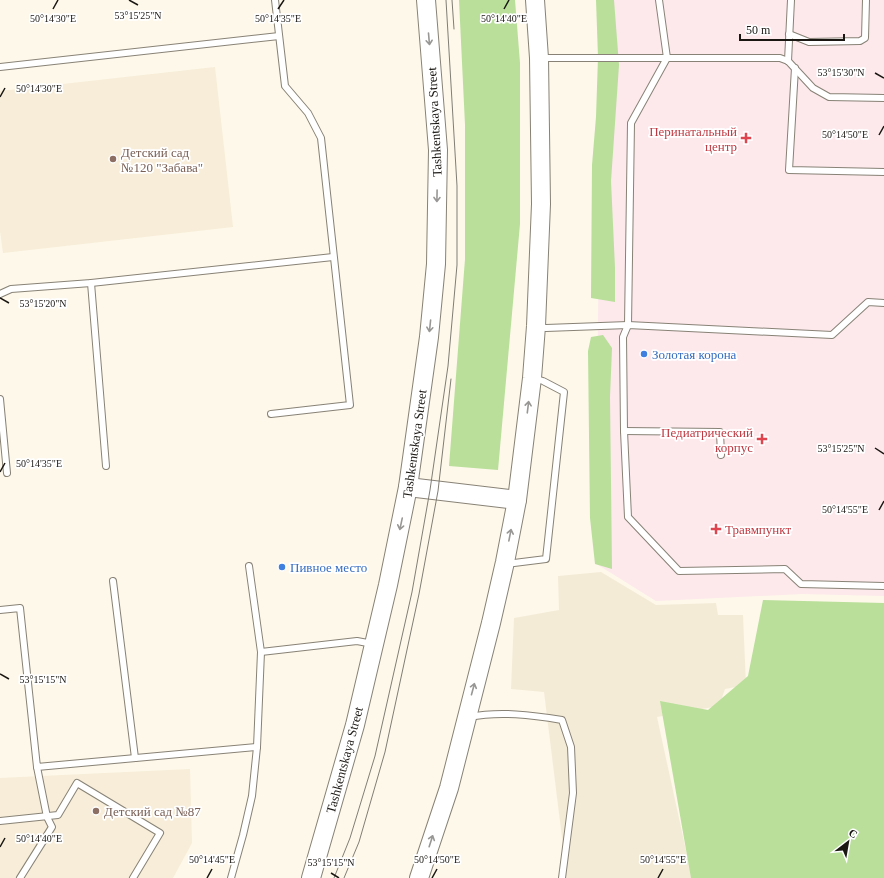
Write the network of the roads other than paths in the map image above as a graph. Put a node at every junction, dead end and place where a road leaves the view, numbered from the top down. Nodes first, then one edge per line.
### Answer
1 (275, 0) edge
2 (426, 0) edge
3 (535, 0) edge
4 (659, 0) edge
5 (791, 0) edge
6 (866, 0) edge
7 (789, 34) junction
8 (278, 36) junction
9 (539, 58) junction
10 (667, 58) junction
11 (788, 61) junction
12 (0, 67) edge
13 (794, 68) junction
14 (884, 98) edge
15 (884, 172) edge
16 (333, 257) junction
17 (91, 283) junction
18 (0, 294) edge
19 (884, 303) edge
20 (628, 325) junction
21 (536, 326) junction
22 (532, 378) junction
23 (0, 398) edge
24 (271, 414) dead end
25 (624, 431) junction
26 (721, 456) dead end
27 (106, 466) dead end
28 (7, 474) dead end
29 (408, 487) junction
30 (517, 500) junction
31 (505, 562) junction
32 (249, 566) dead end
33 (113, 581) dead end
34 (884, 586) edge
35 (0, 610) edge
36 (375, 644) junction
37 (261, 652) junction
38 (466, 718) junction
39 (257, 747) junction
40 (135, 758) junction
41 (37, 767) junction
42 (48, 817) junction
43 (0, 821) edge
44 (20, 878) edge
45 (133, 878) edge
46 (231, 878) edge
47 (311, 878) edge
48 (419, 878) edge
49 (562, 878) edge

1 - 8 lane
2 -> 29 main road, Tashkentskaya Street
3 - 9 main road
4 - 10 lane
5 - 7 lane
6 - 7 lane
7 - 11 lane
8 - 12 lane
8 - 16 lane
9 - 10 lane
9 - 21 main road
10 - 11 lane
10 - 20 lane
11 - 13 lane
13 - 14 lane
13 - 15 lane
16 - 17 lane
16 - 24 lane
17 - 18 lane
17 - 27 lane
19 - 20 lane
20 - 21 lane
20 - 25 lane
21 - 22 main road
30 -> 22 main road
22 - 31 lane
23 - 28 lane
25 - 26 lane
25 - 34 lane
29 - 30 main road
29 -> 36 main road, Tashkentskaya Street
31 -> 30 main road
38 -> 31 main road
32 - 37 lane
33 - 40 lane
35 - 41 lane
36 - 37 lane
36 - 47 main road, Tashkentskaya Street
37 - 39 lane
48 -> 38 main road
38 - 49 lane
39 - 40 lane
39 - 46 lane
40 - 41 lane
41 - 42 lane
42 - 43 lane
42 - 44 lane
42 - 45 lane

